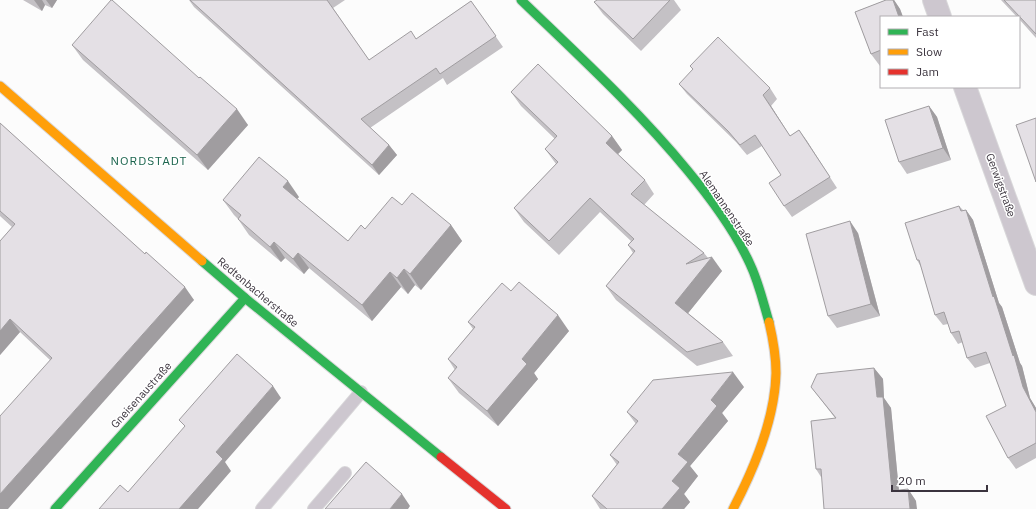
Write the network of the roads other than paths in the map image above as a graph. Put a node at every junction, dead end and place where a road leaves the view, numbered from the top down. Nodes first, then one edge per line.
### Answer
1 (521, 0) edge
2 (934, 0) edge
3 (940, 16) edge
4 (0, 86) edge
5 (965, 88) edge
6 (1036, 284) edge
7 (245, 298) junction
8 (361, 392) junction
9 (345, 473) dead end
10 (56, 509) edge
11 (263, 509) edge
12 (314, 509) edge
13 (506, 509) edge
14 (733, 509) edge

1 - 14 street, Alemannenstraße
2 - 3 street
4 - 7 street, Redtenbacherstraße
5 - 6 street, Gerwigstraße
7 - 8 street, Redtenbacherstraße
7 - 10 street, Gneisenaustraße
8 - 11 lane
8 - 13 street, Redtenbacherstraße
9 - 12 lane

